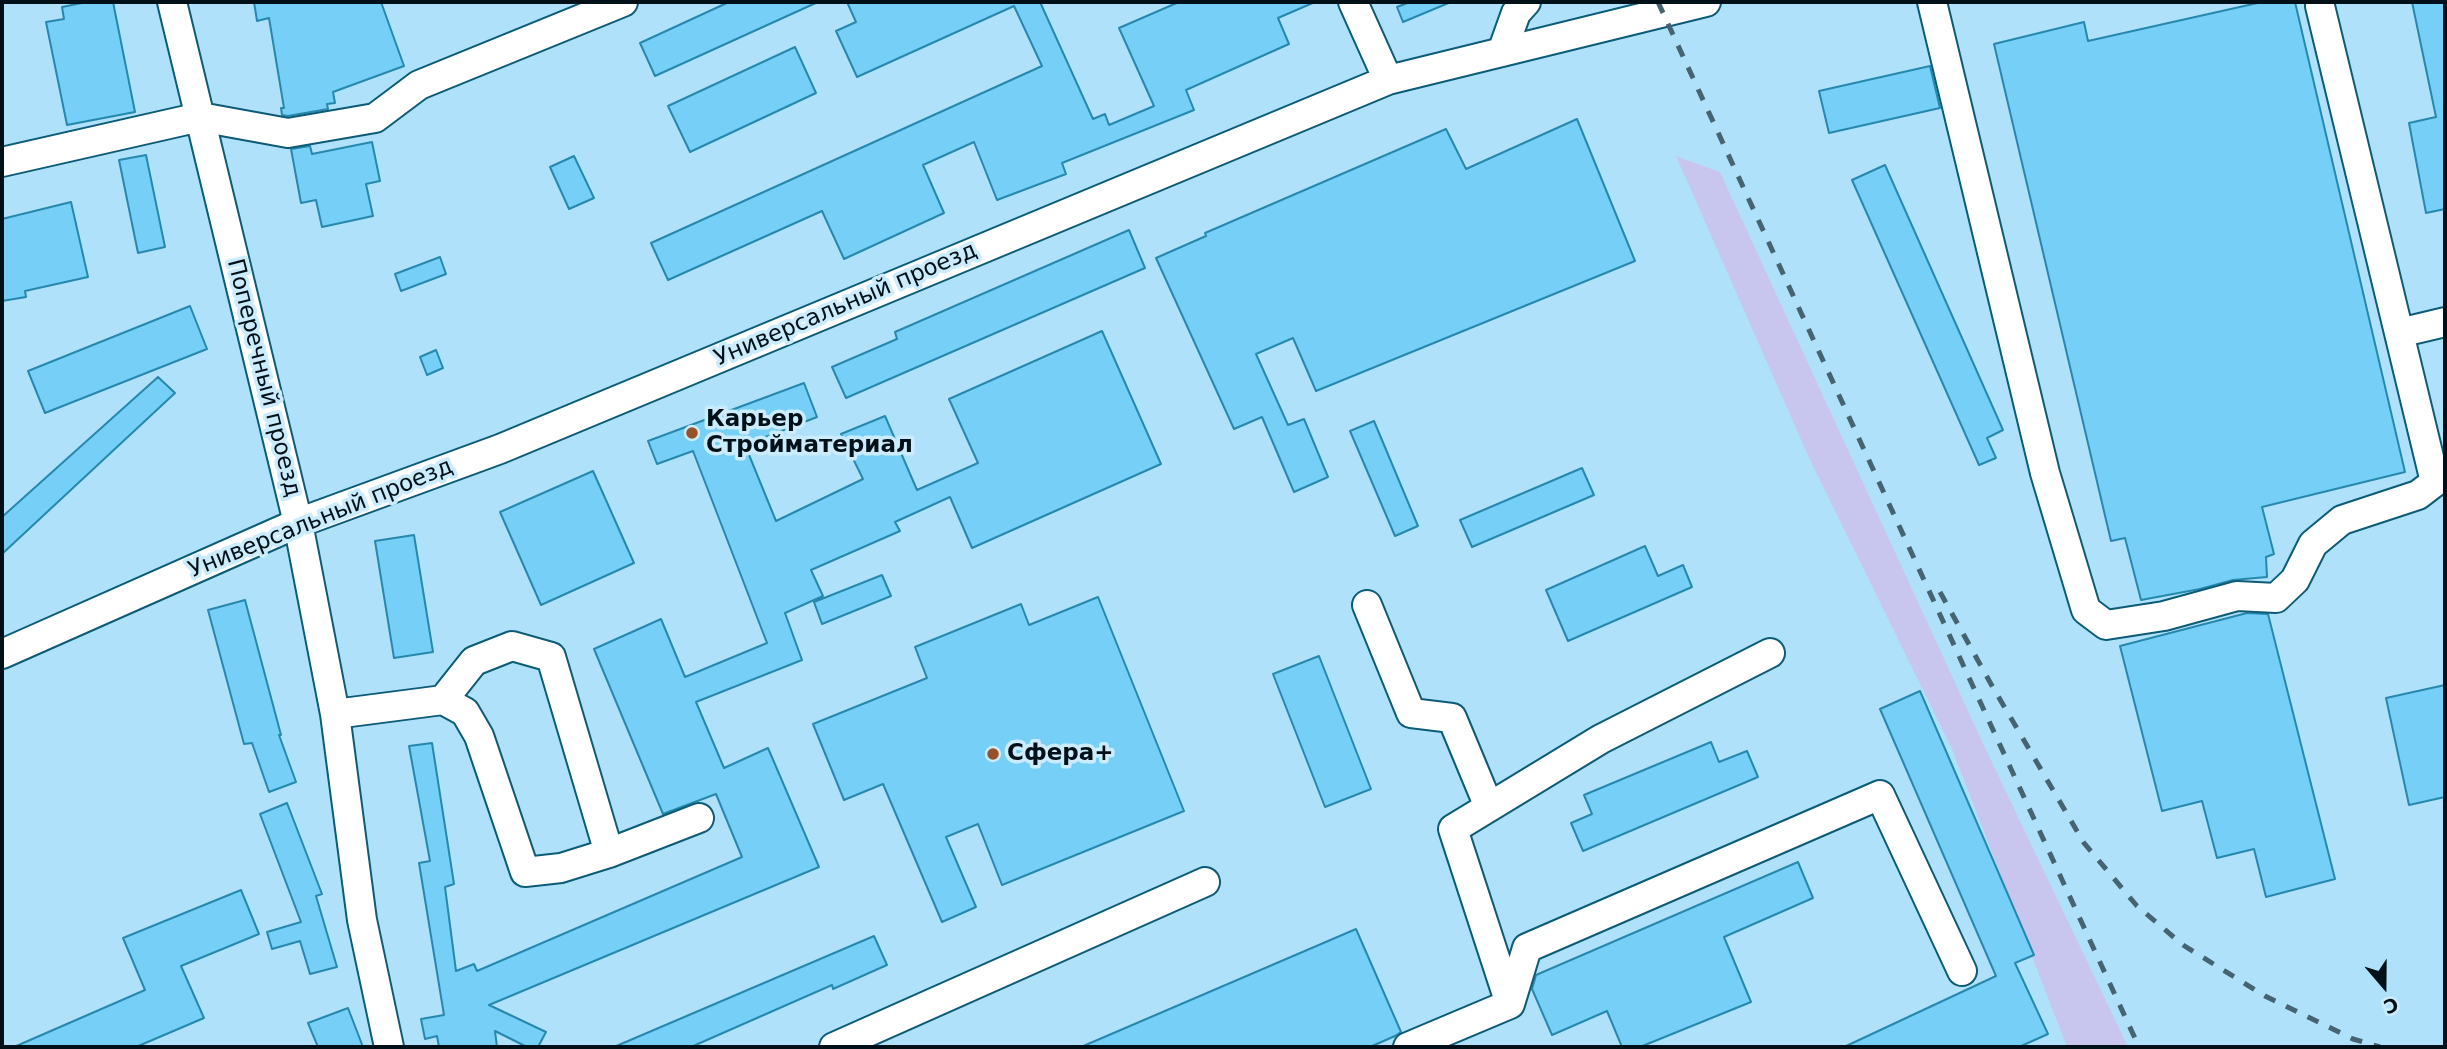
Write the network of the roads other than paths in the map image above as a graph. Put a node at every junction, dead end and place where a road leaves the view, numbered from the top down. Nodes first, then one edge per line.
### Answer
1 (172, 2) edge
2 (623, 2) edge
3 (1353, 2) edge
4 (1526, 2) edge
5 (1706, 2) edge
6 (1932, 2) edge
7 (2320, 6) dead end
8 (1502, 52) junction
9 (1388, 79) junction
10 (200, 117) junction
11 (2, 162) edge
12 (2445, 322) edge
13 (2399, 333) junction
14 (298, 523) junction
15 (1367, 605) dead end
16 (2, 653) edge
17 (1770, 653) dead end
18 (443, 700) junction
19 (335, 714) junction
20 (1489, 807) junction
21 (699, 818) dead end
22 (609, 853) junction
23 (1205, 882) dead end
24 (1962, 971) dead end
25 (1510, 1004) junction
26 (389, 1047) edge
27 (834, 1047) edge
28 (1408, 1047) edge

1 - 10 street, Поперечный проезд
2 - 10 street
3 - 9 street
4 - 8 street
5 - 8 street, Универсальный проезд
6 - 13 street
7 - 13 street
8 - 9 street, Универсальный проезд
9 - 14 street, Универсальный проезд
10 - 11 street
10 - 14 street, Поперечный проезд
12 - 13 street
14 - 16 street, Универсальный проезд
14 - 19 street, Поперечный проезд
15 - 20 street
17 - 20 street
18 - 19 street
18 - 22 street
18 - 22 street
19 - 26 street, Поперечный проезд
20 - 25 street
21 - 22 street
23 - 27 street
24 - 25 street
25 - 28 street

